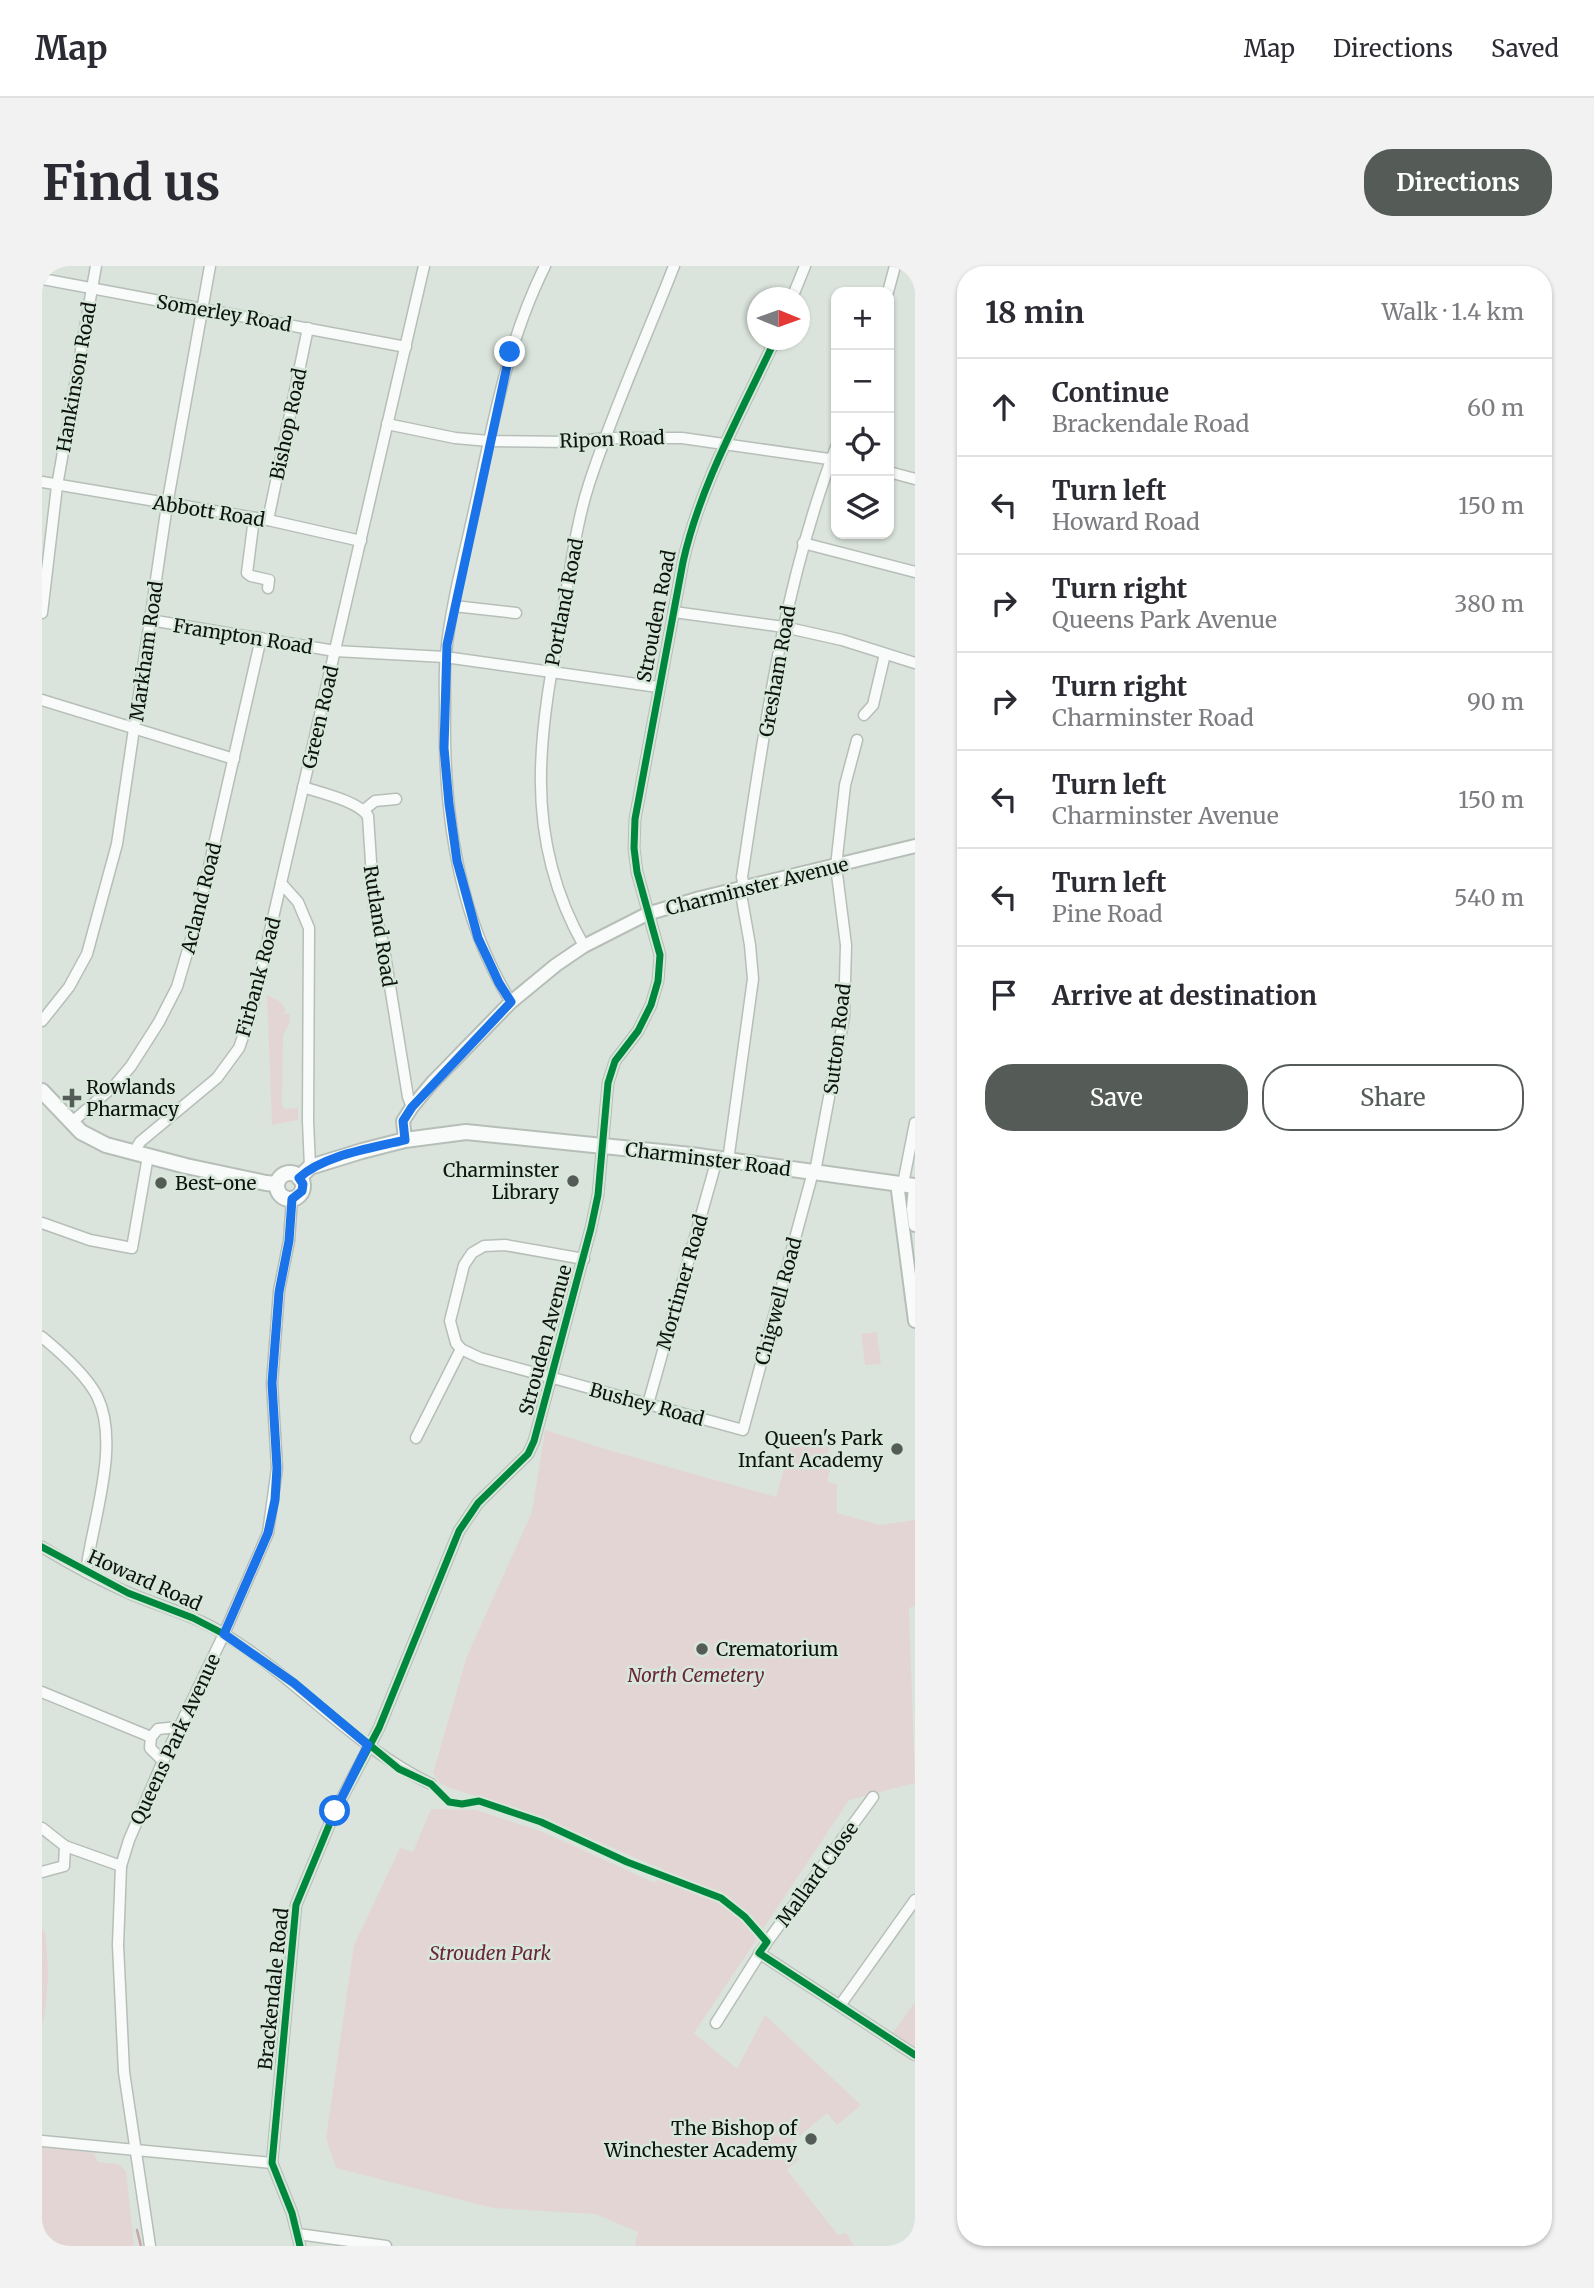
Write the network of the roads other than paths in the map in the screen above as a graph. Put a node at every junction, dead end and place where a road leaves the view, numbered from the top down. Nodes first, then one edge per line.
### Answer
1 (96, 266) edge
2 (210, 266) edge
3 (424, 266) edge
4 (545, 266) edge
5 (674, 266) edge
6 (805, 266) edge
7 (895, 266) edge
8 (42, 279) edge
9 (796, 287) edge
10 (889, 287) edge
11 (92, 289) junction
12 (202, 310) junction
13 (308, 328) junction
14 (406, 348) junction
15 (770, 350) edge
16 (387, 424) junction
17 (607, 438) junction
18 (489, 441) junction
19 (727, 443) junction
20 (831, 459) edge
21 (831, 467) edge
22 (894, 473) edge
23 (915, 479) edge
24 (42, 482) edge
25 (57, 486) junction
26 (167, 505) junction
27 (254, 519) junction
28 (268, 520) junction
29 (361, 541) junction
30 (803, 543) junction
31 (915, 572) edge
32 (268, 589) dead end
33 (454, 606) junction
34 (674, 612) junction
35 (42, 613) edge
36 (516, 613) dead end
37 (150, 620) junction
38 (783, 627) junction
39 (261, 638) junction
40 (335, 651) junction
41 (885, 654) junction
42 (445, 657) junction
43 (915, 663) edge
44 (551, 672) junction
45 (658, 687) junction
46 (42, 700) edge
47 (864, 715) dead end
48 (135, 728) junction
49 (857, 740) dead end
50 (234, 759) junction
51 (303, 787) junction
52 (396, 799) dead end
53 (364, 810) junction
54 (915, 846) edge
55 (836, 866) junction
56 (282, 883) junction
57 (742, 887) junction
58 (647, 914) junction
59 (584, 946) junction
60 (511, 1002) junction
61 (42, 1021) edge
62 (42, 1091) edge
63 (412, 1107) junction
64 (71, 1123) junction
65 (915, 1123) edge
66 (405, 1140) junction
67 (603, 1147) junction
68 (141, 1154) junction
69 (723, 1160) junction
70 (305, 1172) junction
71 (814, 1172) junction
72 (277, 1184) junction
73 (908, 1184) edge
74 (292, 1199) junction
75 (42, 1223) edge
76 (915, 1225) edge
77 (584, 1259) junction
78 (915, 1321) edge
79 (42, 1337) edge
80 (461, 1349) junction
81 (551, 1378) junction
82 (648, 1404) junction
83 (743, 1430) joint
84 (416, 1438) dead end
85 (42, 1547) edge
86 (86, 1572) junction
87 (224, 1634) junction
88 (42, 1692) edge
89 (178, 1727) junction
90 (150, 1737) junction
91 (368, 1745) junction
92 (163, 1761) junction
93 (430, 1784) dead end
94 (873, 1797) dead end
95 (42, 1828) edge
96 (65, 1846) junction
97 (121, 1866) junction
98 (42, 1872) edge
99 (915, 1900) edge
100 (759, 1953) junction
101 (841, 2004) junction
102 (716, 2023) dead end
103 (915, 2055) edge
104 (42, 2141) edge
105 (135, 2149) junction
106 (272, 2163) junction
107 (298, 2234) junction
108 (150, 2246) edge
109 (300, 2246) edge
110 (386, 2246) edge

1 - 11 street, Hankinson Road
2 - 12 street, Markham Road
3 - 14 street, Green Road
4 - 18 street
5 - 17 street, Portland Road
6 - 9 street
7 - 10 street
8 - 11 street, Somerley Road
11 - 12 street, Somerley Road
11 - 25 street, Hankinson Road
12 - 13 street, Somerley Road
12 - 26 street, Markham Road
13 - 14 street, Somerley Road
13 - 28 street, Bishop Road
14 - 16 street, Green Road
15 - 19 street, Strouden Road
16 - 18 street, Ripon Road
16 - 29 street, Green Road
17 - 18 street, Ripon Road
17 - 19 street, Ripon Road
17 - 44 street, Portland Road
18 - 33 street
19 - 20 street, Ripon Road
19 - 34 street, Strouden Road
21 - 30 street, Gresham Road
22 - 23 street
24 - 25 street, Abbott Road
25 - 26 street, Abbott Road
25 - 35 street, Hankinson Road
26 - 27 street, Abbott Road
26 - 37 street, Markham Road
27 - 28 street, Abbott Road
27 - 32 street
28 - 29 street, Abbott Road
29 - 40 street, Green Road
30 - 31 street
30 - 38 street, Gresham Road
33 - 36 street
33 - 42 street
34 - 38 street
34 - 45 street, Strouden Road
37 - 39 street, Frampton Road
37 - 48 street, Markham Road
38 - 41 street
38 - 57 street, Gresham Road
39 - 40 street, Frampton Road
39 - 50 street, Acland Road
40 - 42 street, Frampton Road
40 - 51 street, Green Road
41 - 43 street
41 - 47 street
42 - 44 street, Frampton Road
42 - 60 street
44 - 45 street, Frampton Road
44 - 59 street, Portland Road
45 - 58 street, Strouden Road
46 - 48 street
48 - 50 street
48 - 61 street, Markham Road
49 - 55 street, Sutton Road
50 - 64 street, Acland Road
51 - 53 street
51 - 56 street, Green Road
52 - 53 street
53 - 63 street, Rutland Road
54 - 55 street, Charminster Avenue
55 - 57 street, Charminster Avenue
55 - 71 street, Sutton Road
56 - 68 street, Firbank Road
56 - 70 street
57 - 58 street, Charminster Avenue
57 - 69 street, Gresham Road
58 - 59 street, Charminster Avenue
58 - 67 street, Strouden Avenue
59 - 60 street, Charminster Avenue
60 - 63 street, Charminster Avenue
62 - 64 main road
63 - 66 street
64 - 68 main road
65 - 73 street
66 - 67 main road, Charminster Road
66 - 70 main road, Charminster Road
67 - 69 main road, Charminster Road
67 - 77 street, Strouden Avenue
68 - 72 main road
68 - 75 street
69 - 71 main road, Charminster Road
69 - 82 street, Mortimer Road
70 - 72 main road
70 - 74 main road
71 - 73 main road, Charminster Road
71 - 83 street, Chigwell Road
72 - 74 main road
73 - 76 street
73 - 78 street
74 - 87 street, Queens Park Avenue
77 - 80 street
77 - 81 street, Strouden Avenue
79 - 86 street
80 - 81 street, Bushey Road
80 - 84 street
81 - 82 street, Bushey Road
81 - 91 street, Strouden Avenue
82 - 83 street, Bushey Road
85 - 86 street, Howard Road
86 - 87 street, Howard Road
87 - 89 street, Queens Park Avenue
87 - 91 street, Howard Road
88 - 90 street
89 - 90 street
89 - 92 street, Queens Park Avenue
90 - 92 street
91 - 93 street
91 - 106 street, Brackendale Road
92 - 97 street, Queens Park Avenue
94 - 100 street, Mallard Close
95 - 96 street
96 - 97 street
96 - 98 street
97 - 105 street, Queens Park Avenue
99 - 101 street
100 - 101 street
100 - 102 street, Mallard Close
101 - 103 street
104 - 105 street
105 - 106 street
105 - 108 street, Queens Park Avenue
106 - 107 street, Brackendale Road
107 - 109 street, Brackendale Road
107 - 110 street

